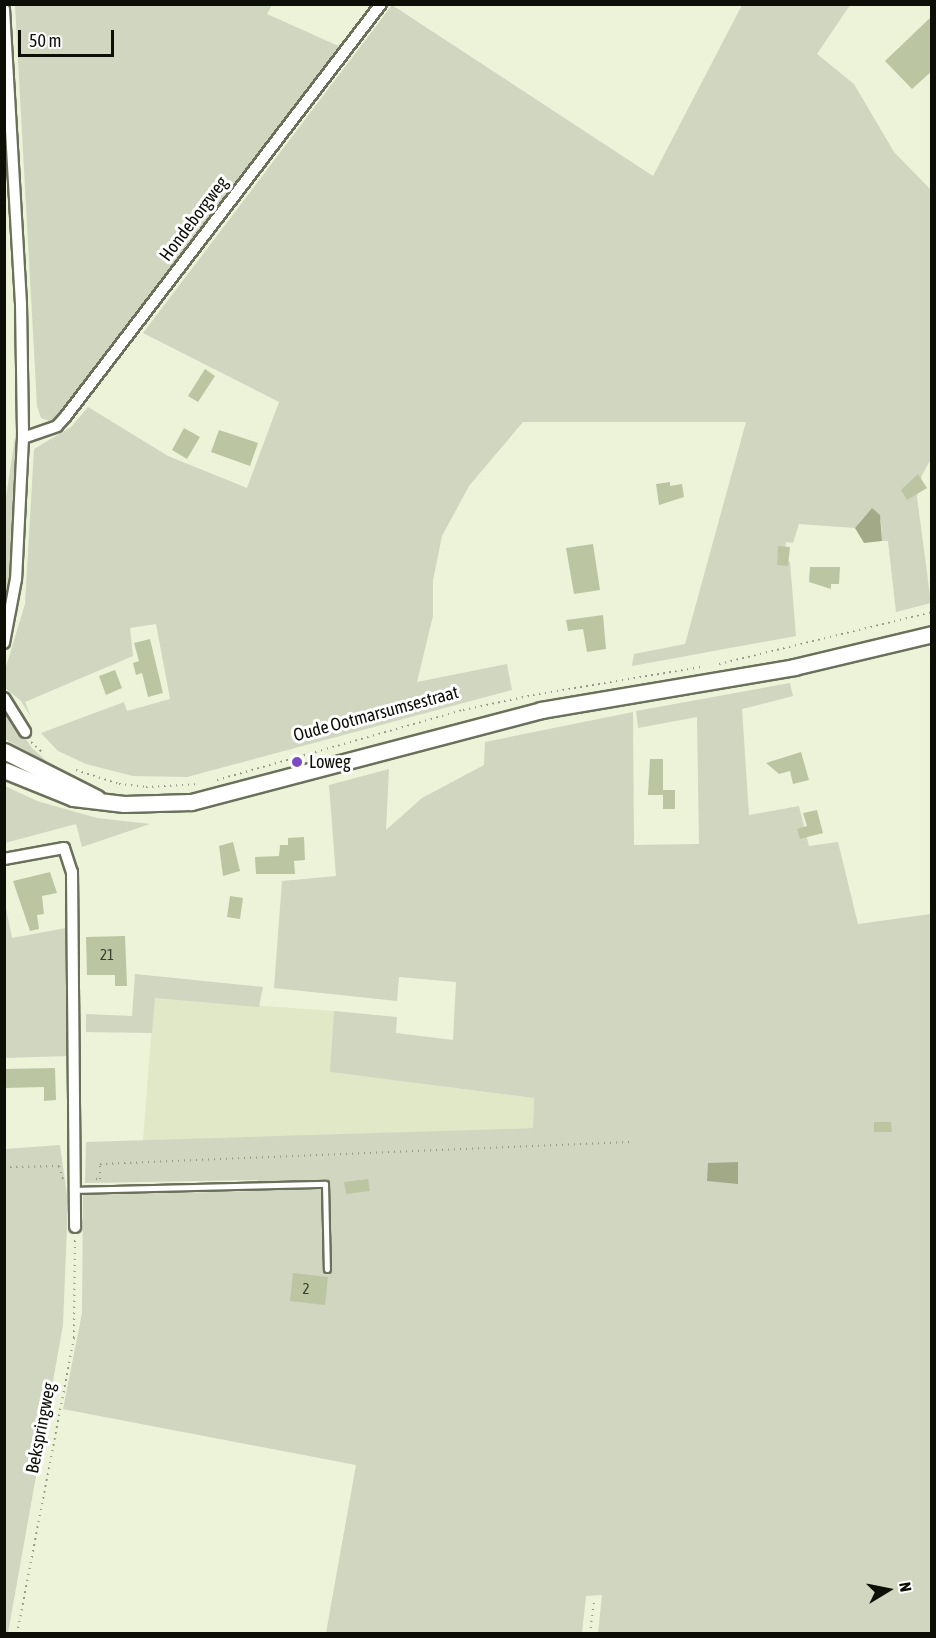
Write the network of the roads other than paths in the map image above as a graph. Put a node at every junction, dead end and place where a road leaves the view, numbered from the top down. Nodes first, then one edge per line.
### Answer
1 (381, 4) edge
2 (4, 9) edge
3 (23, 438) junction
4 (932, 634) edge
5 (4, 643) edge
6 (4, 698) edge
7 (25, 732) road end
8 (4, 751) edge
9 (4, 770) edge
10 (102, 801) junction
11 (4, 859) edge
12 (74, 1190) junction
13 (75, 1227) road end
14 (327, 1269) dead end

1 - 3 street, Hondeborgweg
2 - 3 street
3 - 5 street
4 - 10 main road, Oude Ootmarsumsestraat
6 - 7 street
8 - 10 main road, Oude Ootmarsumsestraat
9 - 10 main road, Oude Ootmarsumsestraat
11 - 12 street
12 - 13 street
12 - 14 lane

